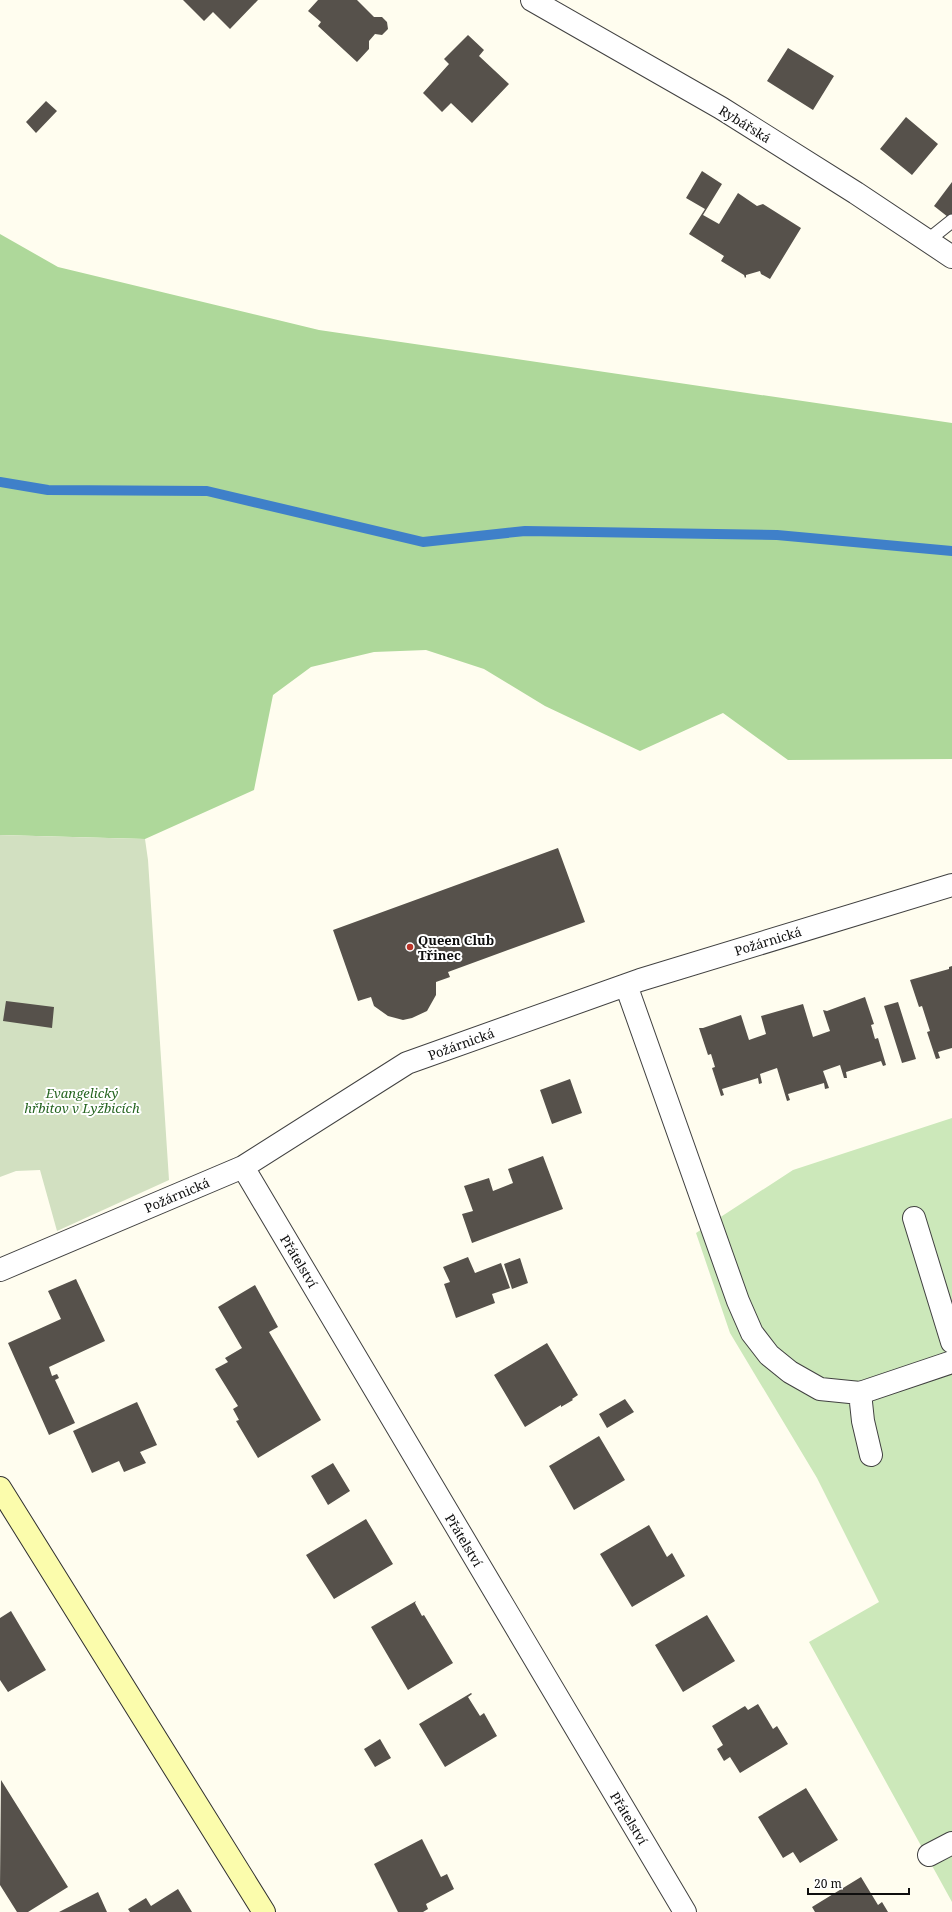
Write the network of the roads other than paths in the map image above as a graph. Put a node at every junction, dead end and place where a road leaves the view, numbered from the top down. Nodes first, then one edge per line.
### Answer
1 (532, 0) edge
2 (952, 221) edge
3 (927, 241) junction
4 (952, 257) edge
5 (952, 885) edge
6 (626, 985) junction
7 (243, 1167) junction
8 (914, 1218) dead end
9 (0, 1270) edge
10 (952, 1342) edge
11 (952, 1362) edge
12 (860, 1393) junction
13 (871, 1455) dead end
14 (0, 1488) edge
15 (952, 1843) edge
16 (929, 1855) dead end
17 (264, 1912) edge
18 (685, 1912) edge

1 - 3 street, Rybářská
2 - 3 lane
3 - 4 street, Rybářská
5 - 6 street, Požárnická
6 - 7 street, Požárnická
6 - 12 street
7 - 9 street, Požárnická
7 - 18 street, Přátelství
8 - 10 street
11 - 12 street
12 - 13 street
14 - 17 main road
15 - 16 street

